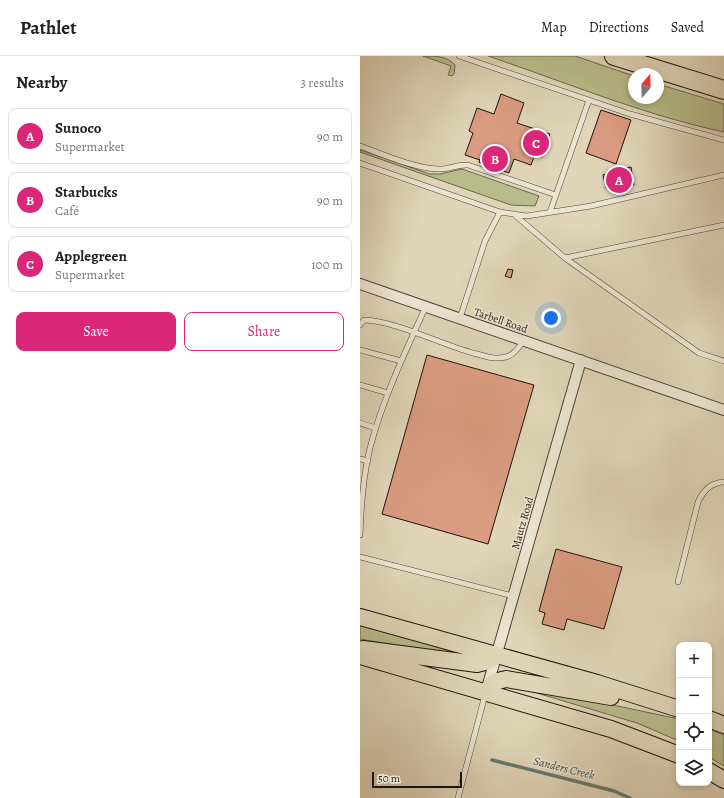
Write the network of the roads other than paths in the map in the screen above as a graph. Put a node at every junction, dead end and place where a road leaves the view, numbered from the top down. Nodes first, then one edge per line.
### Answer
1 (459, 56) edge
2 (614, 56) edge
3 (724, 90) edge
4 (589, 100) junction
5 (724, 140) edge
6 (360, 146) edge
7 (360, 163) edge
8 (724, 175) edge
9 (556, 195) junction
10 (500, 212) junction
11 (550, 212) junction
12 (516, 216) junction
13 (724, 225) edge
14 (565, 258) junction
15 (360, 284) edge
16 (426, 306) junction
17 (460, 318) junction
18 (360, 325) edge
19 (414, 333) junction
20 (524, 340) junction
21 (360, 350) edge
22 (581, 360) junction
23 (401, 361) junction
24 (724, 361) edge
25 (360, 385) edge
26 (388, 393) junction
27 (724, 410) edge
28 (360, 423) edge
29 (376, 428) junction
30 (360, 459) edge
31 (368, 461) junction
32 (724, 482) edge
33 (362, 493) edge
34 (360, 529) edge
35 (360, 535) edge
36 (360, 557) edge
37 (678, 582) dead end
38 (513, 596) junction
39 (360, 617) edge
40 (360, 648) edge
41 (496, 655) junction
42 (360, 656) edge
43 (486, 692) junction
44 (676, 709) edge
45 (676, 709) edge
46 (712, 720) edge
47 (724, 725) edge
48 (676, 754) edge
49 (712, 773) edge
50 (724, 780) edge
51 (458, 798) edge

1 - 4 lane
2 - 3 highway
4 - 5 lane
4 - 9 lane
6 - 9 lane
7 - 10 lane
8 - 11 lane
9 - 11 lane
10 - 12 lane
10 - 17 lane
11 - 12 lane
12 - 14 lane
13 - 14 lane
14 - 24 lane
15 - 16 street, Tarbell Road
16 - 17 street, Tarbell Road
16 - 19 lane
17 - 20 street, Tarbell Road
18 - 19 lane
19 - 20 lane
19 - 23 lane
20 - 22 street, Tarbell Road
21 - 23 lane
22 - 27 street, Tarbell Road
22 - 38 street, Mautz Road
23 - 26 lane
25 - 26 lane
26 - 29 lane
28 - 29 lane
29 - 31 lane
30 - 31 lane
31 - 33 lane
32 - 37 lane
33 - 34 lane
34 - 35 lane
36 - 38 lane
38 - 41 street, Mautz Road
39 - 41 main road
40 - 41 main road
41 - 43 street, Mautz Road
41 - 44 main road
42 - 43 main road
43 - 45 main road
43 - 48 main road
43 - 51 lane
46 - 47 main road
49 - 50 main road

